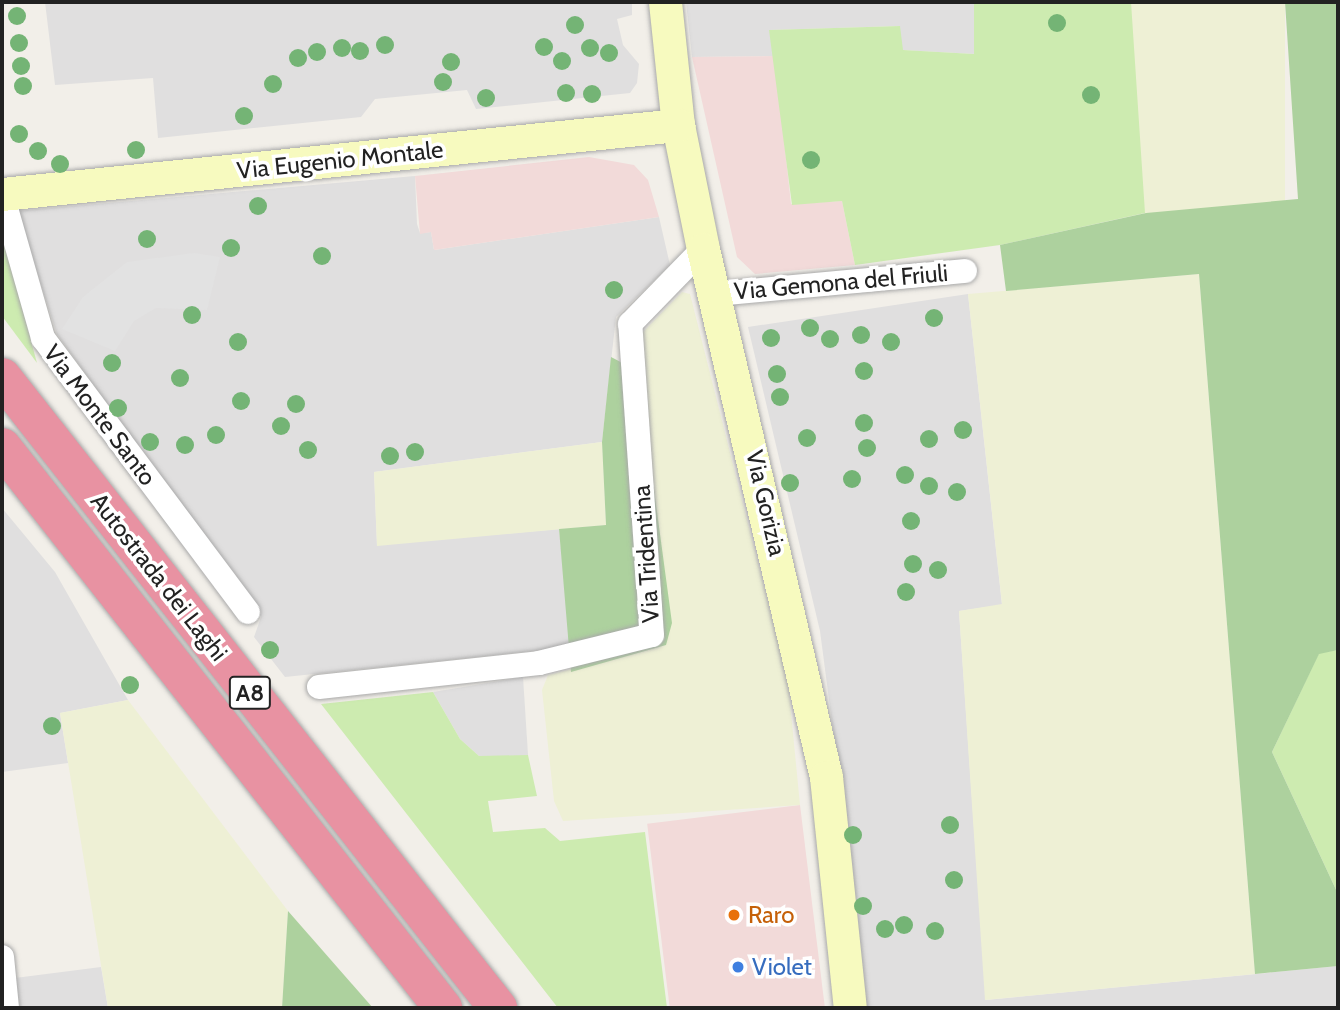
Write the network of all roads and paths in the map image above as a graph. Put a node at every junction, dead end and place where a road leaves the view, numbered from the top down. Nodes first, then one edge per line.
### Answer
1 (665, 2) edge
2 (678, 125) junction
3 (2, 194) edge
4 (703, 249) junction
5 (965, 271) dead end
6 (717, 294) junction
7 (2, 377) edge
8 (2, 447) edge
9 (248, 612) dead end
10 (320, 687) dead end
11 (2, 957) edge
12 (7, 1008) edge
13 (443, 1008) edge
14 (498, 1008) edge
15 (850, 1008) edge

1 - 2 street, Via Gorizia
2 - 3 street, Via Eugenio Montale
2 - 4 street, Via Gorizia
3 - 9 street, Via Monte Santo
4 - 6 street, Via Gorizia
4 - 10 street, Via Tridentina
5 - 6 street, Via Gemona del Friuli
6 - 15 street, Via Gorizia
7 - 14 highway, Autostrada dei Laghi / A8
8 - 13 highway, Autostrada dei Laghi / A8
11 - 12 street

